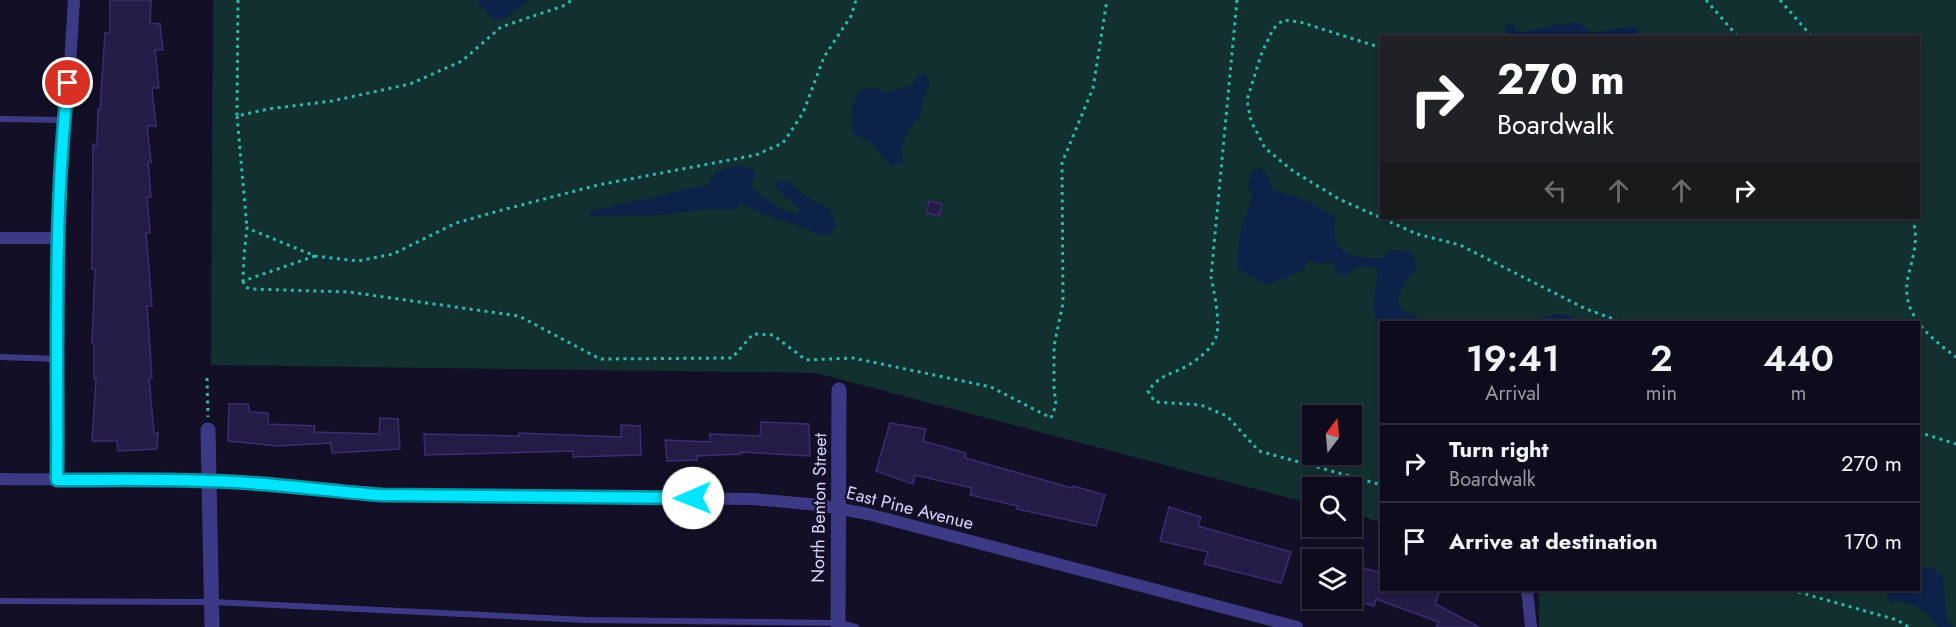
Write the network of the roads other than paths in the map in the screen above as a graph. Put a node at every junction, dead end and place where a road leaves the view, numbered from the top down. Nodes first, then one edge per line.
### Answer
1 (74, 0) edge
2 (0, 118) edge
3 (64, 120) junction
4 (0, 238) edge
5 (59, 238) junction
6 (0, 357) edge
7 (58, 359) junction
8 (839, 390) dead end
9 (208, 430) road end
10 (0, 479) edge
11 (57, 480) junction
12 (210, 481) junction
13 (839, 508) junction
14 (1527, 591) edge
15 (0, 601) edge
16 (212, 602) junction
17 (838, 625) edge
18 (212, 627) edge
19 (856, 627) edge
20 (1297, 627) edge
21 (1531, 627) edge

1 - 3 street
2 - 3 lane
3 - 5 street
4 - 5 street
5 - 7 street
6 - 7 lane
7 - 11 street
8 - 13 street, North Benton Street
9 - 12 street
10 - 11 street, East Pine Avenue
11 - 12 street, East Pine Avenue
12 - 13 street, East Pine Avenue
12 - 16 street
13 - 17 street, North Benton Street
13 - 20 street, East Pine Avenue
14 - 21 street
15 - 16 lane
16 - 17 lane
16 - 18 street
17 - 19 lane

